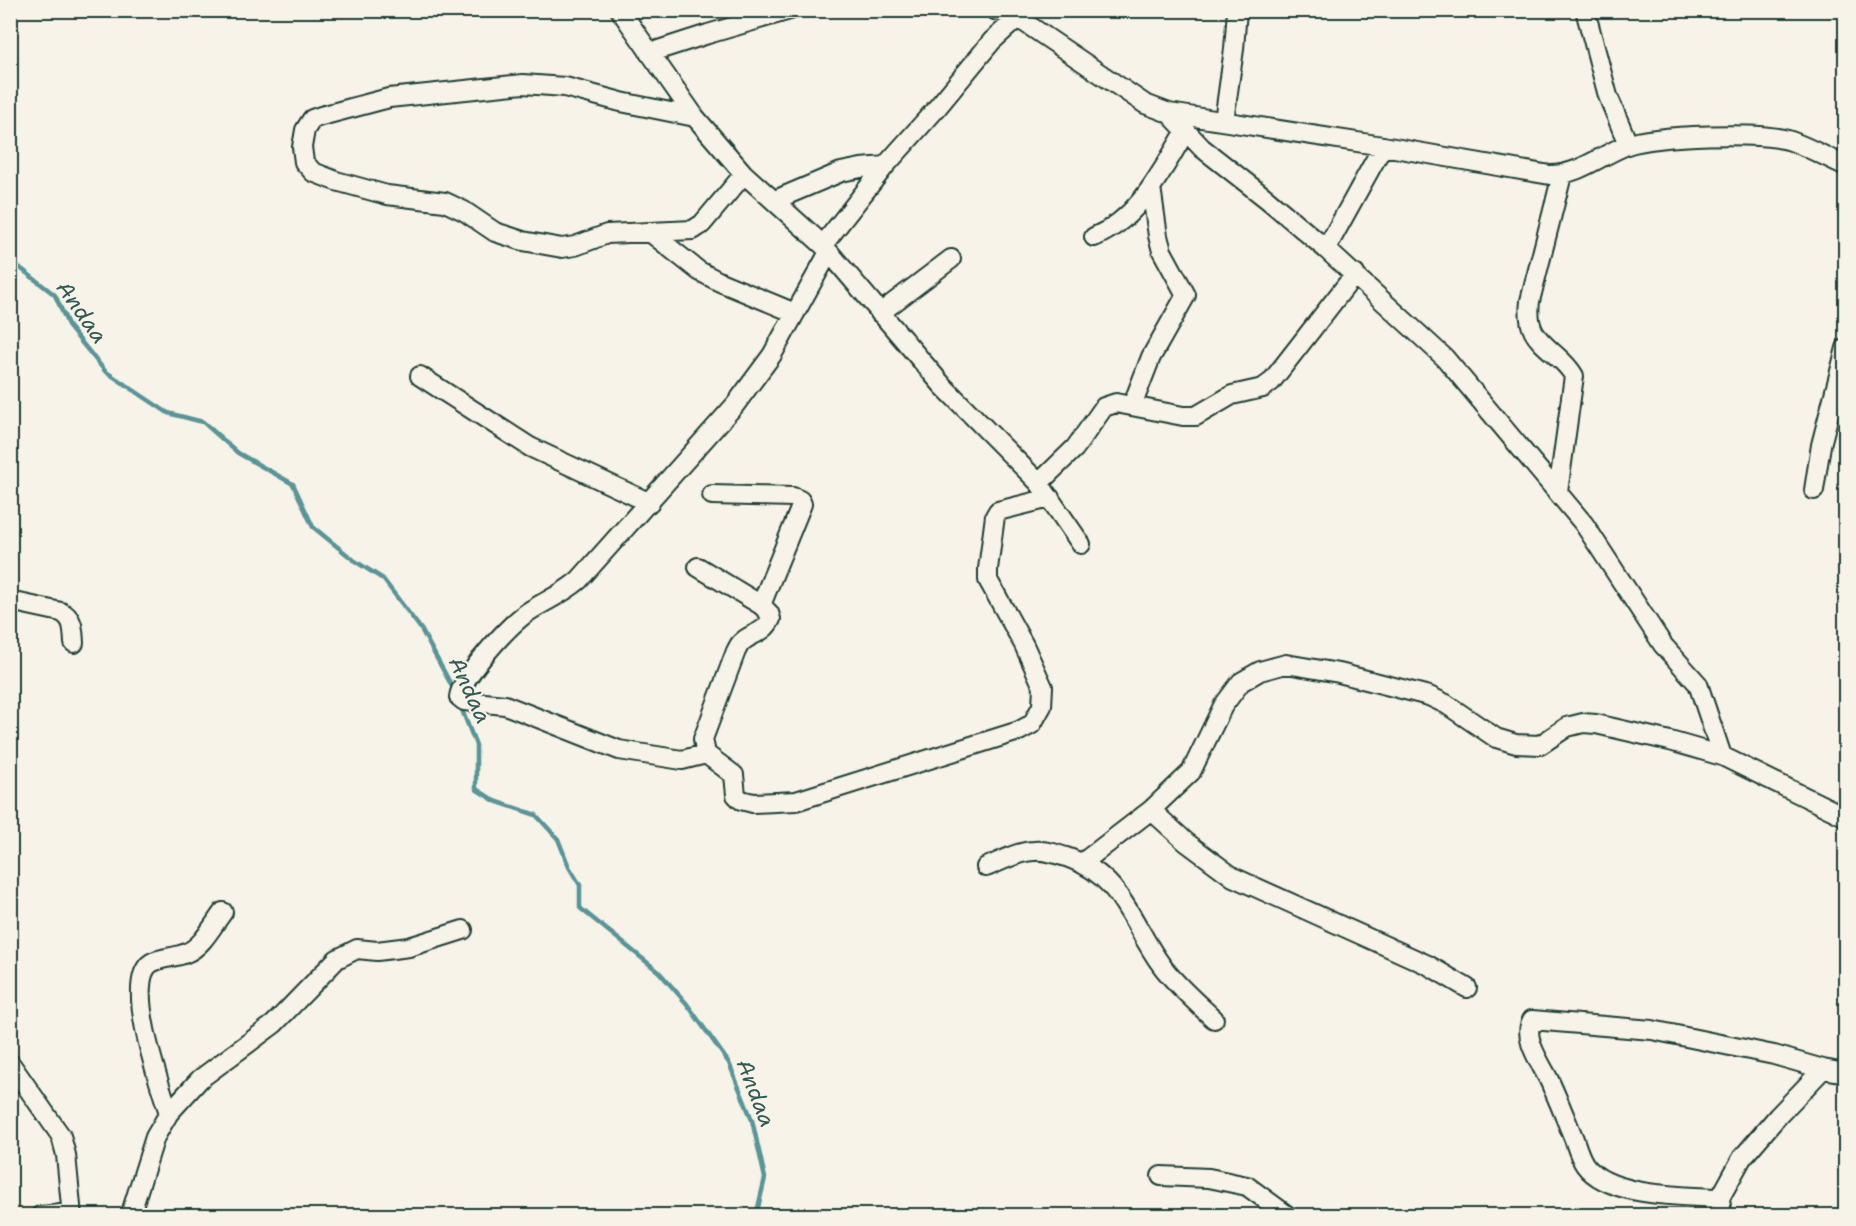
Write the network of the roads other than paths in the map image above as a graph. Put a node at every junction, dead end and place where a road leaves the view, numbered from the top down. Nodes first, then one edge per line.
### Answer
1 (620, 10) edge
2 (790, 10) edge
3 (995, 10) edge
4 (1237, 10) edge
5 (1585, 10) edge
6 (1022, 14) edge
7 (649, 53) junction
8 (1169, 113) junction
9 (695, 117) junction
10 (1224, 121) junction
11 (1186, 131) junction
12 (1628, 144) junction
13 (1383, 146) junction
14 (885, 166) junction
15 (1845, 166) edge
16 (744, 174) junction
17 (1562, 175) junction
18 (1150, 187) junction
19 (775, 200) junction
20 (651, 233) junction
21 (1094, 237) dead end
22 (826, 248) junction
23 (1326, 249) junction
24 (951, 259) dead end
25 (1355, 274) junction
26 (795, 313) junction
27 (880, 313) junction
28 (1845, 348) edge
29 (420, 376) dead end
30 (1132, 406) junction
31 (1039, 483) junction
32 (1814, 490) dead end
33 (1558, 492) junction
34 (712, 495) dead end
35 (1050, 498) junction
36 (650, 503) junction
37 (1082, 544) dead end
38 (698, 567) dead end
39 (10, 601) edge
40 (761, 605) junction
41 (74, 643) dead end
42 (706, 754) junction
43 (1722, 756) junction
44 (1151, 810) junction
45 (1845, 817) edge
46 (1082, 863) junction
47 (986, 867) dead end
48 (223, 912) dead end
49 (463, 930) dead end
50 (1467, 988) dead end
51 (1214, 1019) dead end
52 (10, 1063) edge
53 (1823, 1069) junction
54 (1845, 1073) edge
55 (169, 1113) junction
56 (1161, 1176) dead end
57 (1721, 1207) edge
58 (71, 1214) edge
59 (40, 1215) edge
60 (130, 1215) edge
61 (1288, 1215) edge

1 - 7 street
2 - 7 street
3 - 6 street
4 - 10 street
5 - 12 street
6 - 8 street
6 - 14 street
7 - 9 street
8 - 10 street
8 - 11 street
9 - 16 street
9 - 20 street
10 - 13 street
11 - 18 street
11 - 23 street
12 - 15 street
12 - 17 street
13 - 17 street
13 - 23 street
14 - 19 street
14 - 22 street
16 - 19 street
16 - 20 street
17 - 33 street
18 - 21 street
18 - 30 street
19 - 22 street
20 - 26 street
22 - 26 street
22 - 27 street
23 - 25 street
24 - 27 street
25 - 30 street
25 - 33 street
26 - 36 street
27 - 31 street
28 - 32 street
29 - 36 street
30 - 31 street
31 - 35 street
33 - 43 street
34 - 40 street
35 - 37 street
35 - 42 street
36 - 42 street
38 - 40 street
39 - 41 street
40 - 42 street
43 - 44 street
43 - 45 street
44 - 46 street
44 - 50 street
46 - 47 street
46 - 51 street
48 - 55 street
49 - 55 street
52 - 58 street
53 - 54 street
53 - 57 street
53 - 57 street
55 - 60 street
56 - 61 street
58 - 59 street

